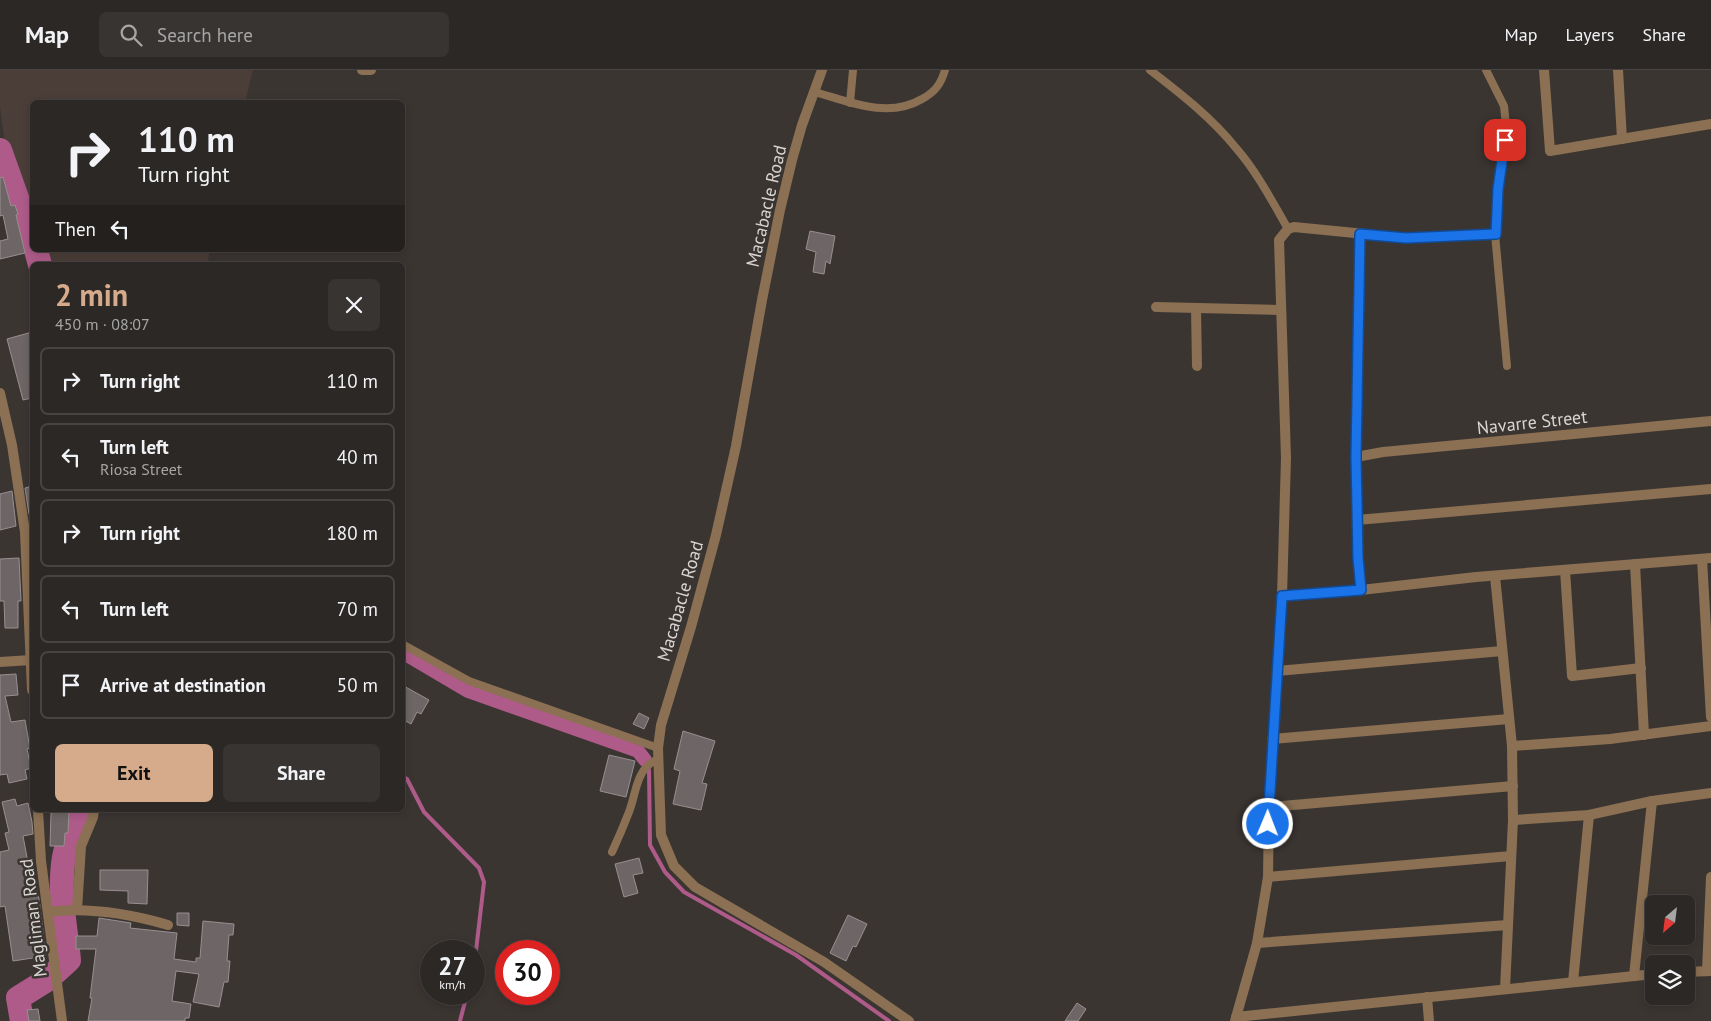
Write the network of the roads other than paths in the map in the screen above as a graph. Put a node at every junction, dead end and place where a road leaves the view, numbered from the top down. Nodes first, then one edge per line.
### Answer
1 (362, 70) edge
2 (371, 70) edge
3 (822, 70) edge
4 (853, 70) edge
5 (945, 70) edge
6 (1150, 70) edge
7 (1486, 70) edge
8 (1544, 70) edge
9 (1618, 70) edge
10 (815, 92) junction
11 (850, 103) junction
12 (1711, 124) edge
13 (1622, 139) junction
14 (1288, 229) junction
15 (1360, 234) junction
16 (1496, 234) junction
17 (1156, 307) dead end
18 (1196, 308) junction
19 (1281, 310) junction
20 (1198, 366) dead end
21 (1507, 366) dead end
22 (0, 393) edge
23 (1711, 421) edge
24 (1356, 457) junction
25 (1711, 489) edge
26 (1357, 520) junction
27 (1707, 558) edge
28 (1635, 564) junction
29 (1565, 570) junction
30 (1495, 576) junction
31 (1361, 590) junction
32 (1282, 596) junction
33 (30, 639) edge
34 (405, 646) edge
35 (1502, 651) junction
36 (30, 660) edge
37 (0, 662) edge
38 (1641, 668) junction
39 (1277, 671) junction
40 (1711, 717) edge
41 (1509, 719) junction
42 (1711, 726) edge
43 (1644, 735) junction
44 (1272, 739) junction
45 (1512, 746) junction
46 (658, 748) junction
47 (658, 762) junction
48 (1512, 786) junction
49 (1711, 793) edge
50 (1652, 801) junction
51 (1268, 807) junction
52 (38, 812) edge
53 (94, 812) edge
54 (1589, 814) junction
55 (1513, 820) junction
56 (612, 852) dead end
57 (1512, 856) junction
58 (1268, 877) junction
59 (1711, 878) edge
60 (69, 910) junction
61 (48, 912) junction
62 (168, 925) dead end
63 (1508, 925) junction
64 (1258, 943) junction
65 (1709, 971) edge
66 (1695, 972) edge
67 (1645, 975) edge
68 (1634, 976) junction
69 (1573, 982) junction
70 (1505, 989) junction
71 (1427, 998) junction
72 (1235, 1019) edge
73 (62, 1021) edge
74 (909, 1021) edge
75 (1429, 1021) edge

1 - 2 street
3 - 10 street, Macabacle Road
4 - 11 lane
5 - 11 lane
6 - 14 lane
7 - 16 lane
8 - 13 street
9 - 13 street
10 - 11 lane
10 - 46 street, Macabacle Road
12 - 13 street
14 - 15 street
14 - 19 street
15 - 16 street
15 - 24 street
16 - 21 lane
17 - 18 street
18 - 19 street
18 - 20 street
19 - 32 street
22 - 33 street
23 - 24 street, Navarre Street
24 - 26 street
25 - 26 street
26 - 31 street
27 - 28 street
27 - 40 street
28 - 29 street
28 - 38 street
29 - 30 street
29 - 38 street
30 - 31 street
30 - 35 street
31 - 32 street
32 - 39 street
34 - 46 lane
35 - 39 street
35 - 41 street
36 - 37 street
38 - 43 street
39 - 44 street
41 - 44 street
41 - 45 street
42 - 43 street
43 - 45 street
44 - 51 street
45 - 48 street
46 - 47 street, Macabacle Road
47 - 56 lane
47 - 74 street, Macabacle Road
48 - 51 street
48 - 55 street
49 - 50 street
50 - 54 street
50 - 68 street
51 - 58 street
52 - 61 street, Magliman Road
53 - 60 street
54 - 55 street
54 - 69 street
55 - 57 street
57 - 58 street
57 - 63 street
58 - 64 street
59 - 65 street
60 - 61 street
60 - 62 street
61 - 73 street, Magliman Road
63 - 64 street
63 - 70 street
64 - 72 street
65 - 66 street
67 - 68 street
68 - 69 street
69 - 70 street
70 - 71 street
71 - 72 street
71 - 75 street

